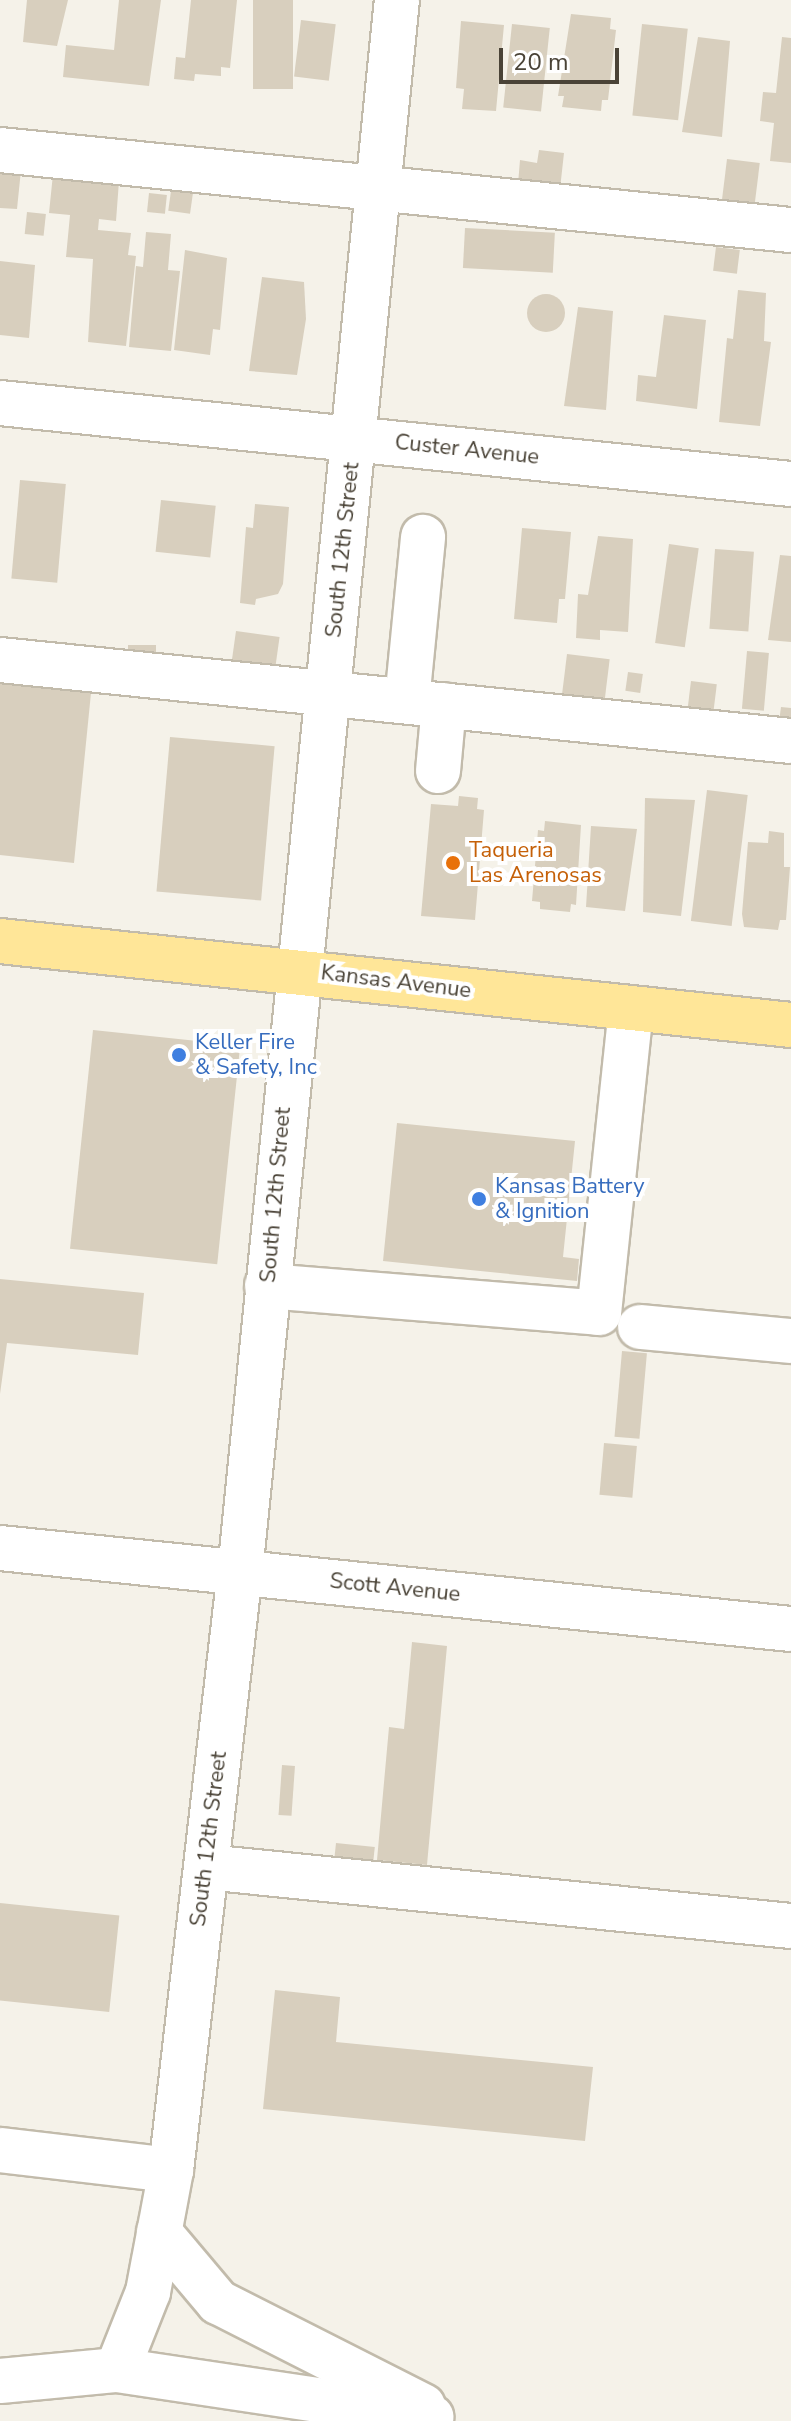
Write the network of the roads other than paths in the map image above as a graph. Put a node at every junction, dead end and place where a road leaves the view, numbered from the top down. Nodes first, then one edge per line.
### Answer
1 (397, 0) edge
2 (0, 150) edge
3 (378, 187) junction
4 (791, 230) edge
5 (0, 403) edge
6 (355, 439) junction
7 (791, 484) edge
8 (423, 537) dead end
9 (0, 660) edge
10 (328, 694) junction
11 (426, 703) junction
12 (791, 741) edge
13 (438, 771) dead end
14 (0, 941) edge
15 (297, 970) junction
16 (631, 1009) junction
17 (791, 1025) edge
18 (267, 1286) junction
19 (640, 1327) dead end
20 (791, 1341) edge
21 (0, 1548) edge
22 (240, 1572) junction
23 (791, 1629) edge
24 (206, 1867) junction
25 (791, 1926) edge
26 (0, 2150) edge
27 (171, 2170) junction
28 (159, 2232) junction
29 (117, 2370) junction
30 (0, 2381) edge
31 (434, 2419) edge

1 - 3 street, South 12th Street
2 - 3 street
3 - 4 street
3 - 6 street, South 12th Street
5 - 6 street, Custer Avenue
6 - 7 street, Custer Avenue
6 - 10 street, South 12th Street
8 - 11 street
9 - 10 street
10 - 11 street
10 - 15 street, South 12th Street
11 - 12 street
11 - 13 street
14 - 15 main road, Kansas Avenue
15 - 16 main road, Kansas Avenue
15 - 18 street, South 12th Street
16 - 17 main road, Kansas Avenue
16 - 18 street
18 - 22 street, South 12th Street
19 - 20 street
21 - 22 street, Scott Avenue
22 - 23 street, Scott Avenue
22 - 24 street, South 12th Street
24 - 25 street
24 - 27 street, South 12th Street
26 - 27 street
27 - 28 street, South 12th Street
28 - 29 street, South 12th Street
28 - 31 street
29 - 30 street
29 - 31 street

